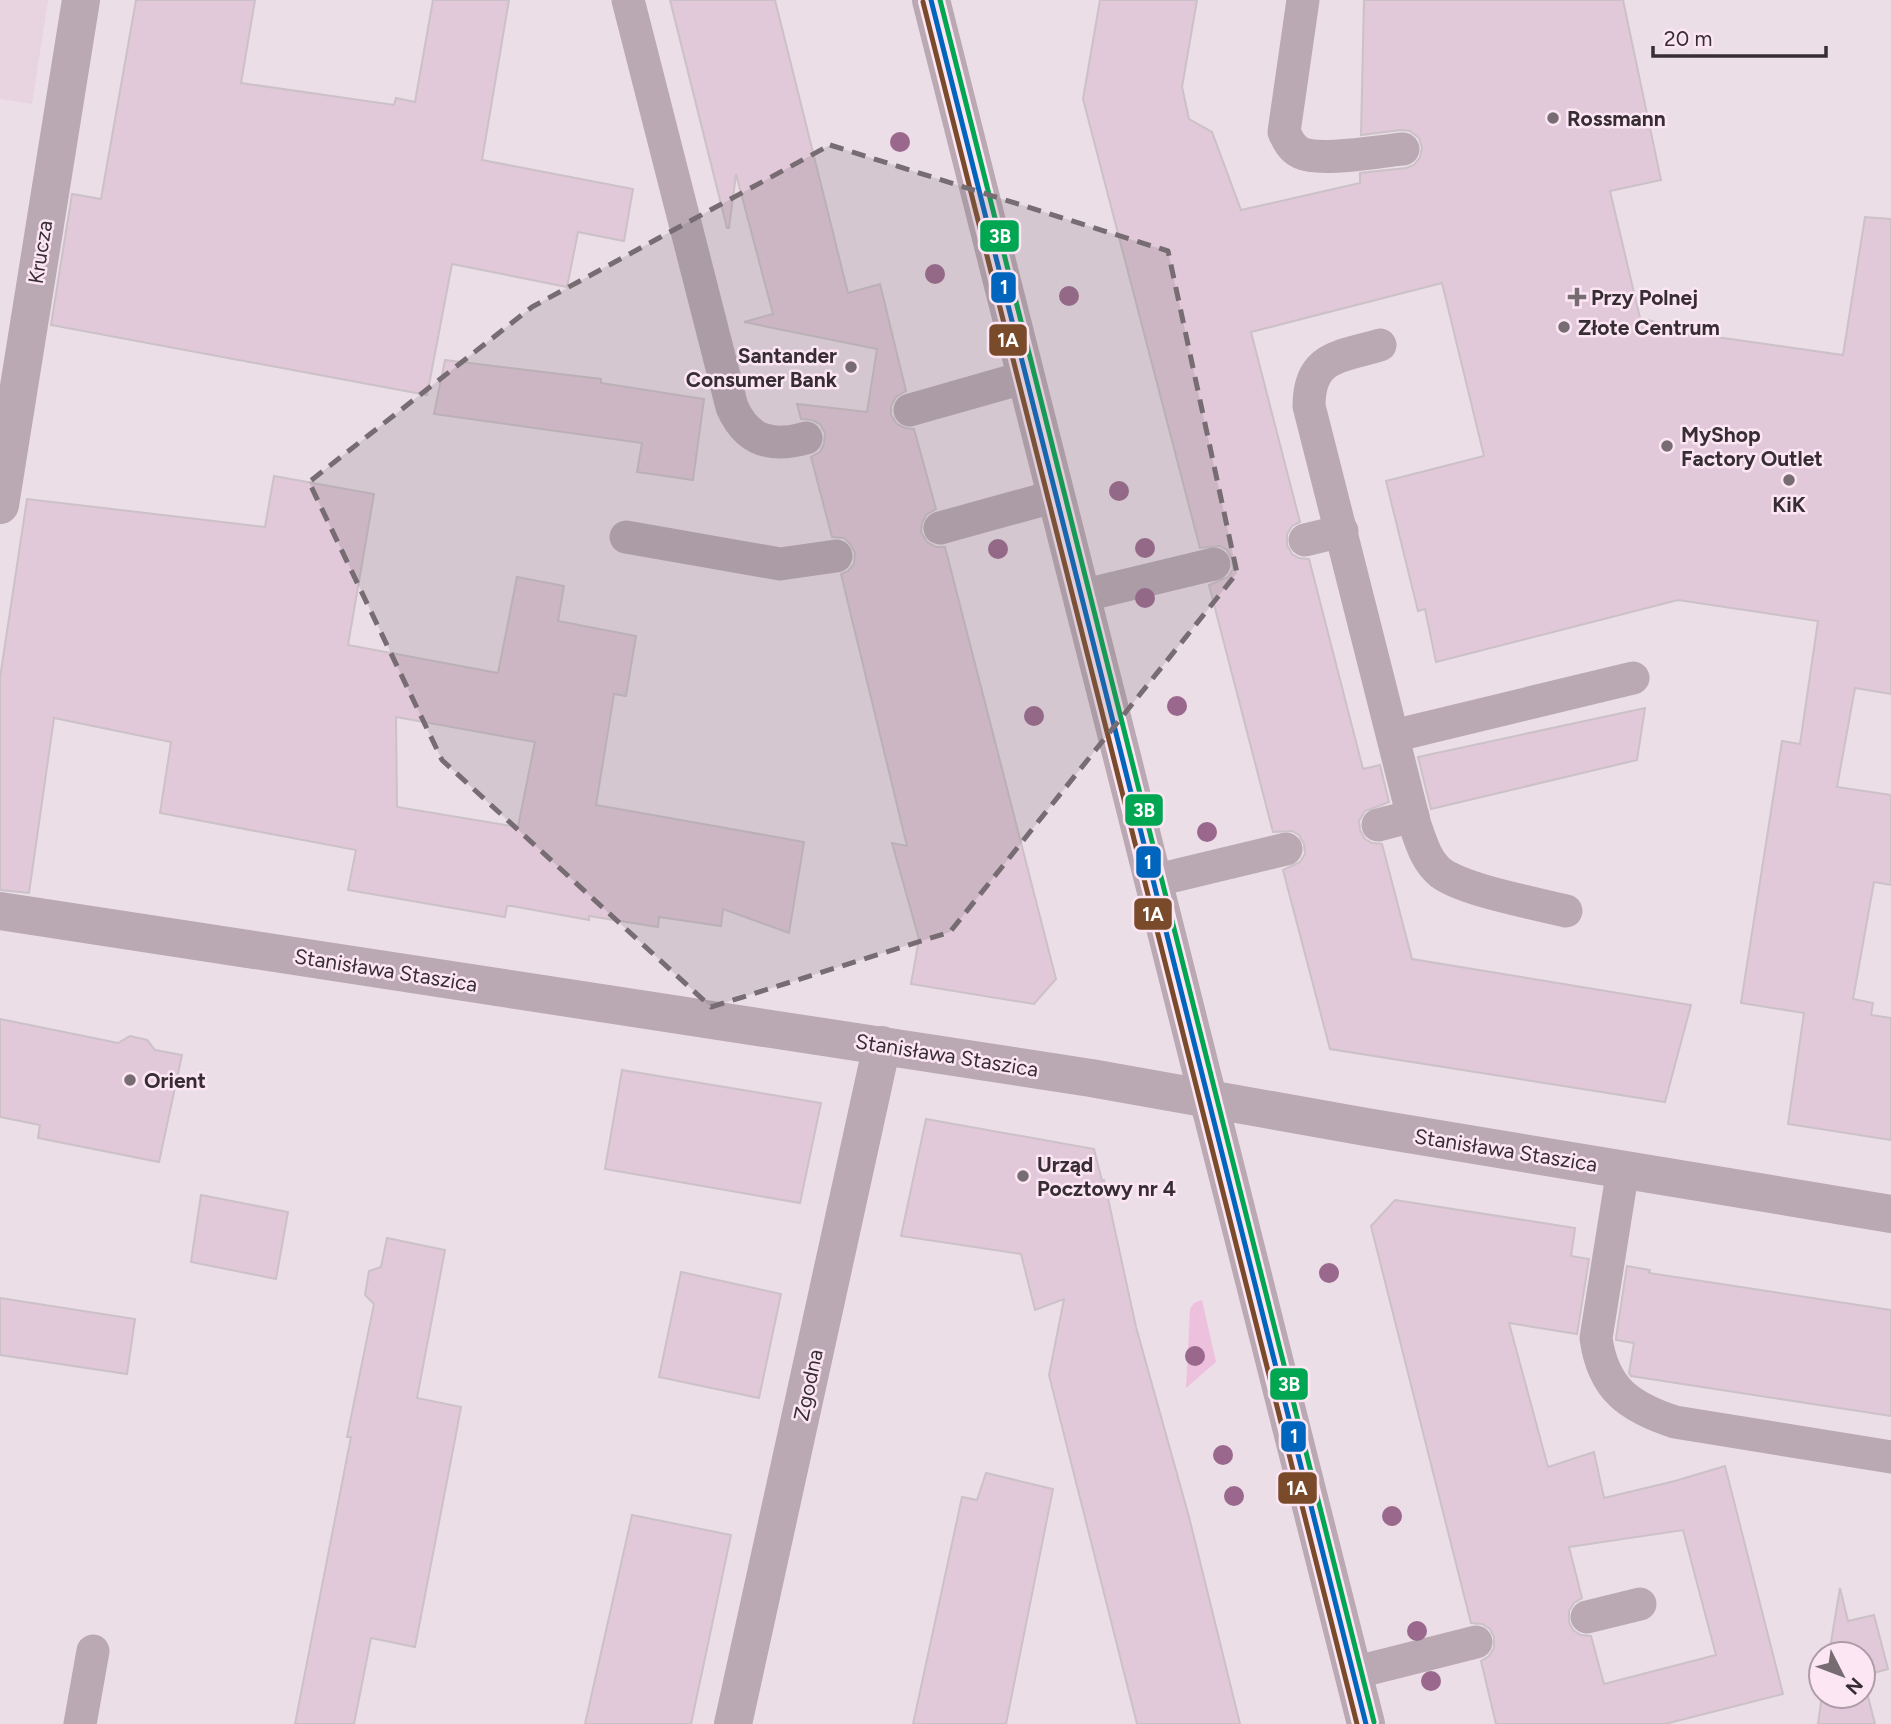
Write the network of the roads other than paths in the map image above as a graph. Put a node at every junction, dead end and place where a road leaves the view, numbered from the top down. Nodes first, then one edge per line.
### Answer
1 (81, 0) edge
2 (628, 0) edge
3 (931, 0) edge
4 (1303, 0) edge
5 (1403, 149) dead end
6 (1380, 345) dead end
7 (1026, 377) junction
8 (910, 410) dead end
9 (806, 438) dead end
10 (1056, 496) junction
11 (0, 505) edge
12 (940, 528) dead end
13 (1342, 531) junction
14 (626, 537) dead end
15 (1304, 540) dead end
16 (836, 555) dead end
17 (1214, 564) dead end
18 (1081, 596) junction
19 (1633, 678) dead end
20 (1393, 736) junction
21 (1413, 816) junction
22 (1378, 825) dead end
23 (1286, 849) dead end
24 (1153, 881) junction
25 (0, 911) edge
26 (1566, 911) dead end
27 (882, 1045) junction
28 (1208, 1099) junction
29 (1623, 1169) junction
30 (1891, 1214) edge
31 (1891, 1457) edge
32 (1640, 1604) dead end
33 (1587, 1618) dead end
34 (1476, 1642) dead end
35 (93, 1651) dead end
36 (1353, 1673) junction
37 (80, 1724) edge
38 (733, 1724) edge
39 (1366, 1724) edge

1 - 11 street, Krucza
2 - 9 lane
3 - 7 street
4 - 5 lane
6 - 13 lane
7 - 8 lane
7 - 10 street
10 - 12 lane
10 - 18 street
13 - 15 lane
13 - 20 lane
14 - 16 lane
17 - 18 lane
18 - 24 street
19 - 20 lane
20 - 21 lane
21 - 22 lane
21 - 26 lane
23 - 24 lane
24 - 28 street
25 - 27 street, Stanisława Staszica
27 - 28 street, Stanisława Staszica
27 - 38 street, Zgodna
28 - 29 street, Stanisława Staszica
28 - 36 street
29 - 30 street, Stanisława Staszica
29 - 31 lane
32 - 33 lane
34 - 36 lane
35 - 37 lane
36 - 39 street

